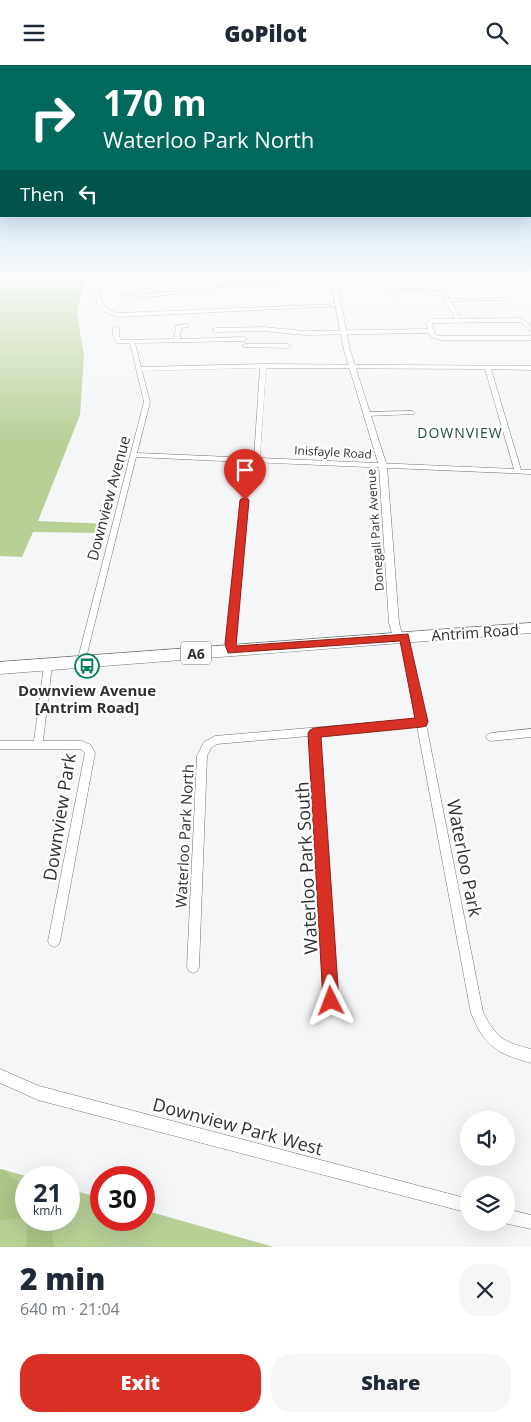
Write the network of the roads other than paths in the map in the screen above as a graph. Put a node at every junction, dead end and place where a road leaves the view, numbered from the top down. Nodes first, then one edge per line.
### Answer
1 (116, 333) edge
2 (178, 333) edge
3 (228, 333) edge
4 (287, 333) edge
5 (343, 333) edge
6 (432, 333) edge
7 (531, 338) edge
8 (228, 339) junction
9 (244, 339) dead end
10 (177, 341) junction
11 (258, 341) dead end
12 (132, 342) junction
13 (245, 346) dead end
14 (270, 346) junction
15 (263, 366) junction
16 (353, 367) junction
17 (487, 367) junction
18 (531, 368) edge
19 (139, 369) junction
20 (412, 413) dead end
21 (367, 415) junction
22 (134, 455) junction
23 (253, 460) junction
24 (383, 466) junction
25 (518, 472) junction
26 (531, 472) edge
27 (531, 628) edge
28 (401, 637) junction
29 (232, 651) junction
30 (81, 662) junction
31 (48, 665) junction
32 (0, 668) edge
33 (422, 722) junction
34 (314, 733) junction
35 (531, 733) edge
36 (491, 737) dead end
37 (0, 745) edge
38 (38, 745) junction
39 (54, 941) dead end
40 (193, 967) dead end
41 (331, 1001) dead end
42 (531, 1056) edge
43 (0, 1076) edge
44 (460, 1204) edge
45 (515, 1218) edge
46 (531, 1222) edge

1 - 12 street
2 - 10 street
3 - 8 street
4 - 14 street
5 - 16 street, Donegall Park Avenue
6 - 7 street
8 - 9 street
8 - 10 street
10 - 12 street
11 - 14 street
12 - 19 street, Downview Avenue
13 - 14 street
15 - 16 street
15 - 19 street
15 - 23 street
16 - 17 street
16 - 21 street, Donegall Park Avenue
17 - 18 street
17 - 25 street
19 - 22 street, Downview Avenue
20 - 21 street
21 - 24 street, Donegall Park Avenue
22 - 23 street, Inisfayle Road
22 - 30 street, Downview Avenue
23 - 24 street, Inisfayle Road
23 - 29 street
24 - 25 street, Inisfayle Road
24 - 28 street, Donegall Park Avenue
25 - 26 street, Inisfayle Road
27 - 28 main road, Antrim Road / A6
28 - 29 main road, Antrim Road / A6
28 - 33 street, Waterloo Park
29 - 30 main road, Antrim Road / A6
30 - 31 main road, Antrim Road / A6
31 - 32 main road, Antrim Road / A6
31 - 38 street, Downview Park
33 - 34 street, Waterloo Park North
33 - 42 street, Waterloo Park
34 - 40 street, Waterloo Park North
34 - 41 street, Waterloo Park South
35 - 36 street
37 - 38 street, Downview Park
38 - 39 street, Downview Park
43 - 44 street, Downview Park West
45 - 46 street

